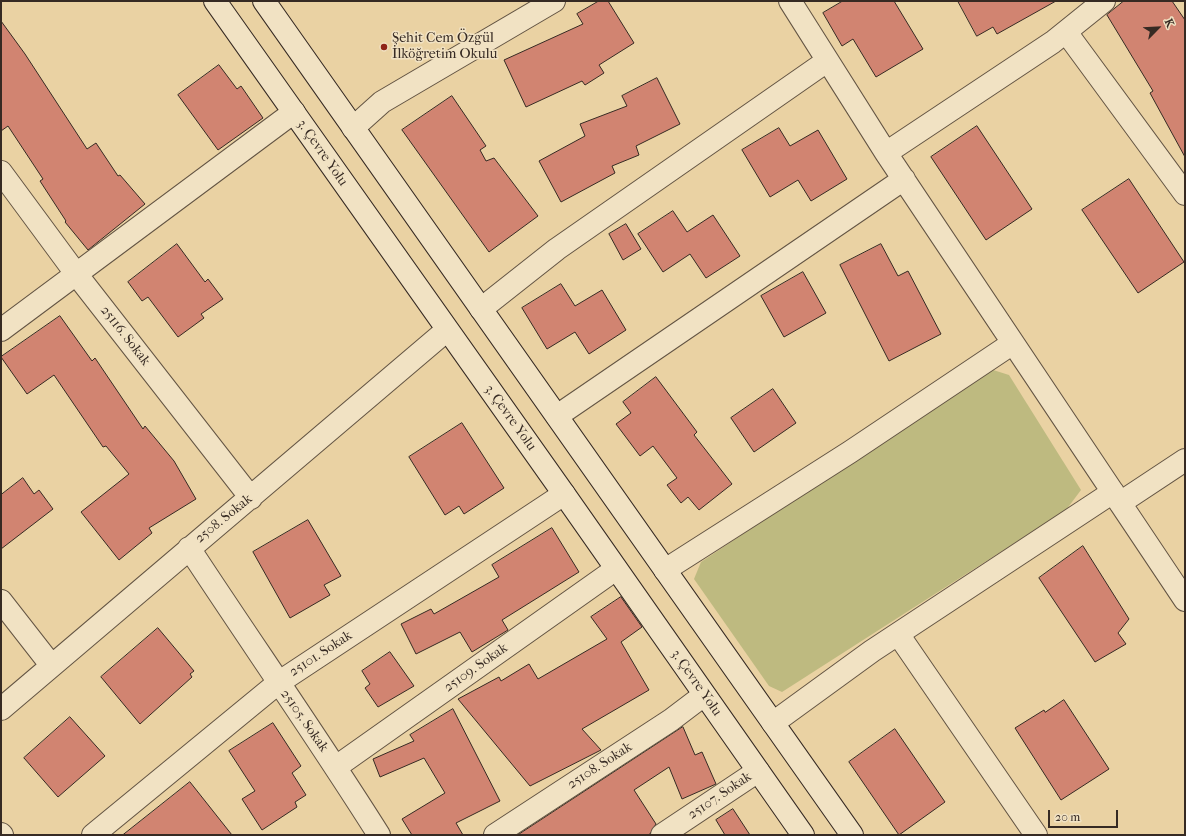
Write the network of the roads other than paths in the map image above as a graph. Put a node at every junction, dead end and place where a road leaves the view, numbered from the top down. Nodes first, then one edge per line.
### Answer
1 (215, 1) edge
2 (264, 1) edge
3 (554, 1) edge
4 (790, 1) edge
5 (1104, 1) edge
6 (1066, 32) junction
7 (827, 61) junction
8 (294, 112) junction
9 (353, 128) junction
10 (886, 153) junction
11 (1, 172) edge
12 (904, 179) junction
13 (1185, 194) edge
14 (77, 275) junction
15 (481, 309) junction
16 (1, 330) edge
17 (447, 330) junction
18 (1013, 343) junction
19 (557, 416) junction
20 (1185, 460) edge
21 (564, 494) junction
22 (251, 498) junction
23 (1117, 498) junction
24 (189, 548) junction
25 (616, 569) junction
26 (665, 570) junction
27 (1185, 600) edge
28 (1, 601) edge
29 (898, 634) junction
30 (51, 665) junction
31 (278, 683) junction
32 (704, 695) junction
33 (1, 708) edge
34 (772, 722) junction
35 (336, 767) junction
36 (758, 771) junction
37 (92, 835) edge
38 (379, 835) edge
39 (495, 835) edge
40 (662, 835) edge
41 (803, 835) edge
42 (852, 835) edge
43 (1036, 835) edge

1 - 8 street, 3. Çevre Yolu
2 - 9 street
3 - 9 street
4 - 7 street
5 - 6 street
6 - 10 street
6 - 13 street
7 - 10 street
7 - 15 street
8 - 14 street
8 - 17 street, 3. Çevre Yolu
9 - 15 street
10 - 12 street
11 - 14 street, 25116. Sokak
12 - 18 street
12 - 19 street
14 - 16 street
14 - 22 street, 25116. Sokak
15 - 19 street
17 - 21 street, 3. Çevre Yolu
17 - 22 street, 2508. Sokak
18 - 23 street
18 - 26 street
19 - 26 street
20 - 23 street
21 - 25 street, 3. Çevre Yolu
21 - 31 street, 25101. Sokak
22 - 24 street, 2508. Sokak
23 - 27 street
23 - 29 street
24 - 30 street, 2508. Sokak
24 - 31 street, 25105. Sokak
25 - 32 street, 3. Çevre Yolu
25 - 35 street, 25109. Sokak
26 - 34 street
28 - 30 street
29 - 34 street
29 - 43 street
30 - 33 street, 2508. Sokak
31 - 35 street, 25105. Sokak
31 - 37 street, 25101. Sokak
32 - 36 street, 3. Çevre Yolu
32 - 39 street, 25108. Sokak
34 - 42 street
35 - 38 street, 25105. Sokak
36 - 40 street, 25107. Sokak
36 - 41 street, 3. Çevre Yolu

